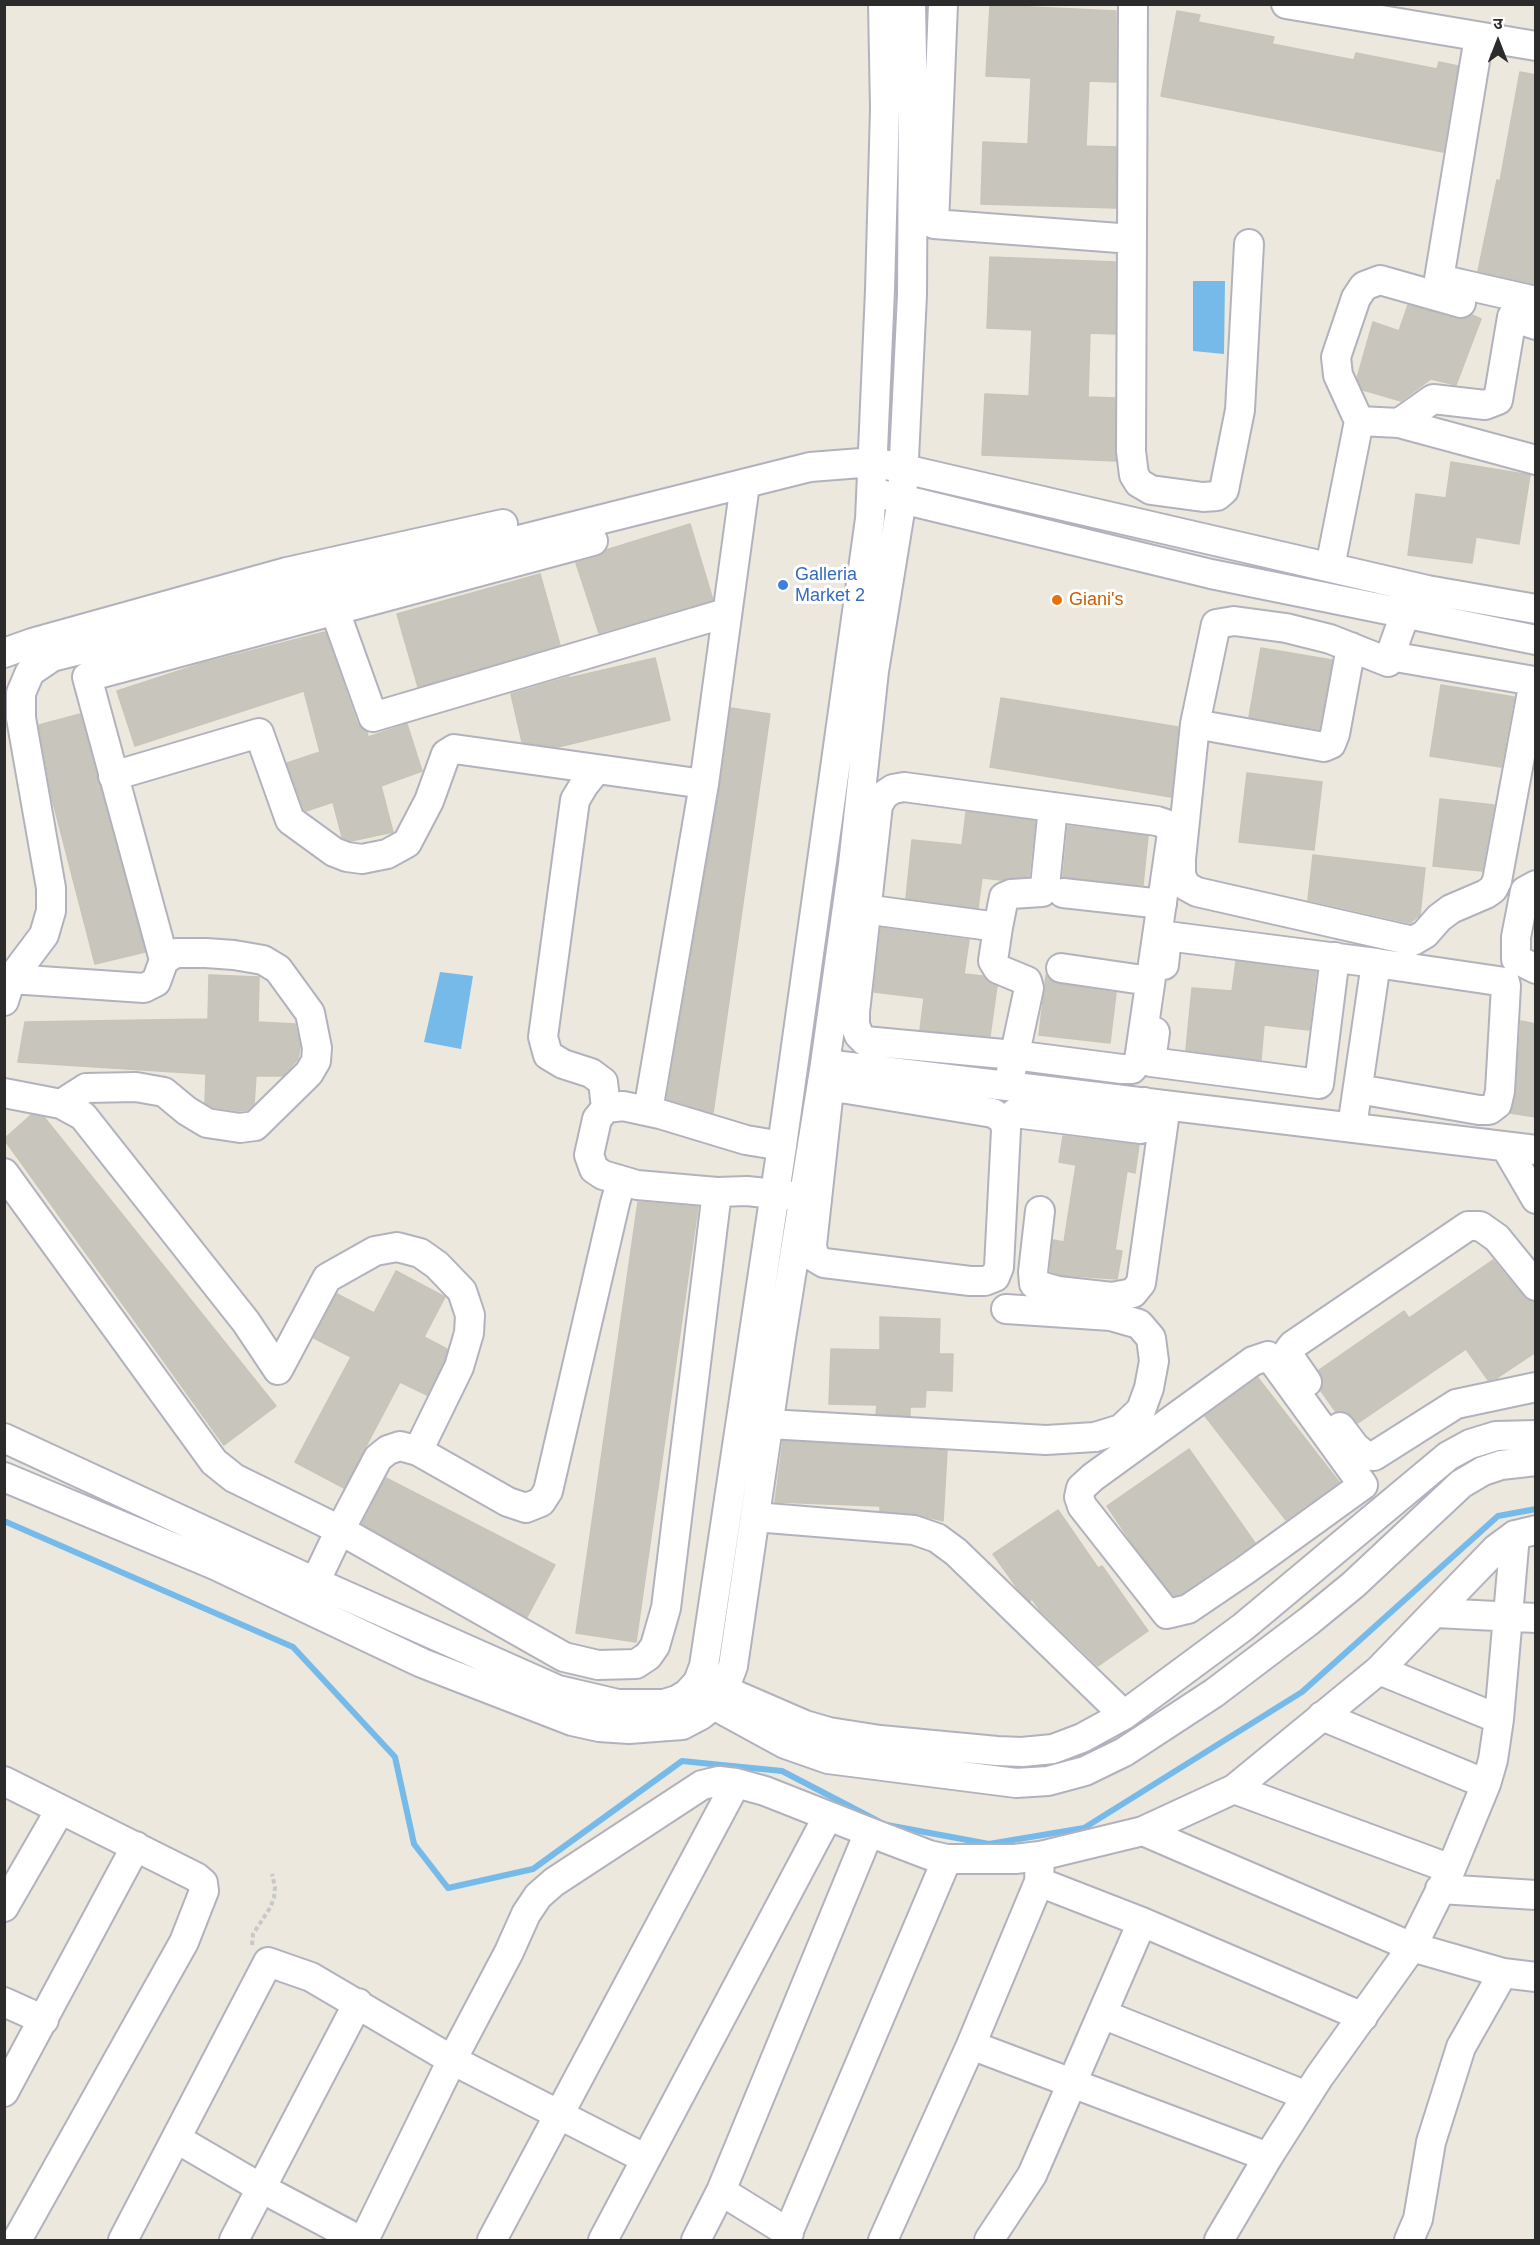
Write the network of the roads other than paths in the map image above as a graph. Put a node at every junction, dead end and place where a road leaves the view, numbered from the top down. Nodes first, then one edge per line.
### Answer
1 (884, 4) edge
2 (911, 4) edge
3 (943, 4) edge
4 (1133, 4) edge
5 (1286, 4) edge
6 (1479, 37) junction
7 (1536, 46) edge
8 (923, 223) junction
9 (1132, 239) junction
10 (1249, 244) dead end
11 (1536, 301) edge
12 (1524, 321) edge
13 (1359, 421) junction
14 (1399, 423) junction
15 (874, 452) junction
16 (1536, 459) edge
17 (904, 468) junction
18 (873, 492) junction
19 (743, 493) junction
20 (902, 499) junction
21 (1214, 540) junction
22 (1330, 567) junction
23 (1211, 574) junction
24 (1536, 609) edge
25 (335, 611) junction
26 (726, 613) junction
27 (1405, 614) junction
28 (1536, 640) edge
29 (1351, 647) junction
30 (4, 653) edge
31 (1390, 656) junction
32 (1195, 724) junction
33 (597, 769) junction
34 (113, 776) junction
35 (704, 784) junction
36 (1053, 807) junction
37 (1536, 885) edge
38 (1063, 893) dead end
39 (1161, 904) junction
40 (857, 908) junction
41 (998, 927) junction
42 (1335, 957) junction
43 (164, 960) junction
44 (1376, 963) junction
45 (1061, 968) dead end
46 (1536, 969) edge
47 (1150, 981) junction
48 (8, 990) edge
49 (1024, 1056) junction
50 (825, 1064) junction
51 (1319, 1084) junction
52 (1358, 1089) junction
53 (4, 1093) edge
54 (974, 1096) junction
55 (1018, 1096) junction
56 (61, 1104) junction
57 (606, 1108) junction
58 (648, 1111) junction
59 (1153, 1117) junction
60 (1314, 1123) junction
61 (1352, 1127) junction
62 (782, 1146) junction
63 (1505, 1146) junction
64 (1536, 1149) edge
65 (4, 1173) edge
66 (621, 1182) junction
67 (717, 1192) junction
68 (775, 1193) junction
69 (810, 1199) junction
70 (1536, 1199) edge
71 (1040, 1211) dead end
72 (1536, 1286) edge
73 (1006, 1309) dead end
74 (1536, 1387) edge
75 (1456, 1404) junction
76 (769, 1424) junction
77 (1536, 1435) edge
78 (4, 1438) edge
79 (1470, 1444) junction
80 (418, 1451) junction
81 (1536, 1461) edge
82 (4, 1477) edge
83 (755, 1517) junction
84 (1315, 1519) junction
85 (340, 1530) junction
86 (1525, 1532) edge
87 (1336, 1550) junction
88 (1244, 1571) junction
89 (309, 1594) junction
90 (1267, 1607) junction
91 (1436, 1613) junction
92 (1522, 1618) edge
93 (1379, 1670) junction
94 (707, 1691) junction
95 (1124, 1715) junction
96 (1322, 1716) junction
97 (1499, 1719) junction
98 (4, 1781) edge
99 (736, 1783) junction
100 (1486, 1784) junction
101 (1234, 1789) junction
102 (60, 1810) junction
103 (828, 1816) junction
104 (1143, 1831) junction
105 (869, 1832) junction
106 (136, 1845) junction
107 (947, 1859) junction
108 (1040, 1869) junction
109 (1446, 1879) junction
110 (1536, 1895) edge
111 (4, 1907) edge
112 (1142, 1922) junction
113 (1412, 1947) junction
114 (1503, 1973) junction
115 (1536, 1977) edge
116 (4, 2002) edge
117 (358, 2003) junction
118 (1102, 2014) junction
119 (1363, 2017) junction
120 (44, 2020) junction
121 (972, 2045) junction
122 (452, 2060) junction
123 (1071, 2084) junction
124 (4, 2092) edge
125 (1307, 2096) junction
126 (561, 2114) junction
127 (177, 2139) junction
128 (1268, 2157) junction
129 (646, 2159) junction
130 (261, 2188) junction
131 (721, 2192) junction
132 (787, 2237) edge
133 (17, 2241) edge
134 (123, 2241) edge
135 (234, 2241) edge
136 (359, 2241) edge
137 (364, 2241) edge
138 (492, 2241) edge
139 (603, 2241) edge
140 (696, 2241) edge
141 (883, 2241) edge
142 (989, 2241) edge
143 (1219, 2241) edge
144 (1409, 2241) edge

1 - 15 street
2 - 8 street
3 - 8 street
4 - 9 street
5 - 6 street
6 - 7 street
6 - 11 street
8 - 9 street
8 - 17 street
9 - 10 street
12 - 13 street
12 - 14 street
13 - 14 street
13 - 22 street
14 - 16 street
15 - 17 street
15 - 18 street
15 - 19 street
15 - 30 street
17 - 20 street
17 - 21 street
18 - 20 street
18 - 62 street
19 - 25 street
19 - 26 street
19 - 48 street
20 - 23 street
20 - 40 street
21 - 22 street
21 - 23 street
22 - 24 street
23 - 27 street
25 - 26 street
25 - 34 street
26 - 35 street
27 - 28 street
27 - 31 street
29 - 31 street
29 - 32 street
29 - 32 street
31 - 32 street
33 - 34 street
33 - 35 street
33 - 57 street
34 - 43 street
35 - 58 street
36 - 39 street
36 - 40 street
36 - 41 street
37 - 46 street
38 - 39 street
39 - 47 street
40 - 41 street
40 - 49 street
40 - 50 street
41 - 49 street
42 - 44 street
42 - 51 street
42 - 51 street
43 - 48 street
43 - 56 street
44 - 52 street
44 - 52 street
45 - 47 street
47 - 49 street
49 - 55 street
50 - 54 street
50 - 69 street
51 - 60 street
52 - 61 street
53 - 56 street
54 - 55 street
54 - 69 street
54 - 69 street
55 - 59 street
56 - 80 street
57 - 58 street
57 - 66 street
58 - 62 street
59 - 60 street
59 - 71 street
60 - 61 street
61 - 63 street
62 - 68 street
63 - 64 street
63 - 70 street
65 - 85 street
66 - 67 street
66 - 80 street
67 - 68 street
67 - 85 street
68 - 69 street
68 - 94 street
69 - 76 street
72 - 75 street
73 - 76 street
74 - 75 street
75 - 79 street
76 - 83 street
77 - 79 street
78 - 89 street
79 - 87 street
80 - 85 street
81 - 94 street
82 - 89 street
83 - 94 street
83 - 95 street
84 - 87 street
84 - 88 street
84 - 88 street
85 - 89 street
86 - 91 street
86 - 92 street
87 - 90 street
88 - 90 street
89 - 94 street
90 - 95 street
91 - 92 street
91 - 93 street
92 - 97 street
93 - 96 street
93 - 97 street
94 - 95 street
96 - 100 street
96 - 101 street
97 - 100 street
98 - 102 street
99 - 103 street
99 - 122 street
99 - 126 street
100 - 109 street
101 - 104 street
101 - 109 street
102 - 106 street
102 - 111 street
103 - 105 street
103 - 129 street
104 - 108 street
104 - 113 street
105 - 107 street
105 - 131 street
106 - 120 street
106 - 133 street
107 - 108 street
107 - 132 street
108 - 112 street
108 - 121 street
109 - 110 street
109 - 113 street
112 - 118 street
112 - 119 street
113 - 114 street
113 - 119 street
114 - 115 street
114 - 144 street
116 - 120 street
117 - 122 street
117 - 127 street
117 - 130 street
118 - 123 street
118 - 125 street
119 - 125 street
120 - 124 street
121 - 123 street
121 - 141 street
122 - 126 street
122 - 137 street
123 - 128 street
123 - 142 street
125 - 128 street
126 - 129 street
126 - 138 street
127 - 130 street
127 - 134 street
128 - 143 street
129 - 139 street
130 - 135 street
130 - 136 street
131 - 132 street
131 - 140 street

